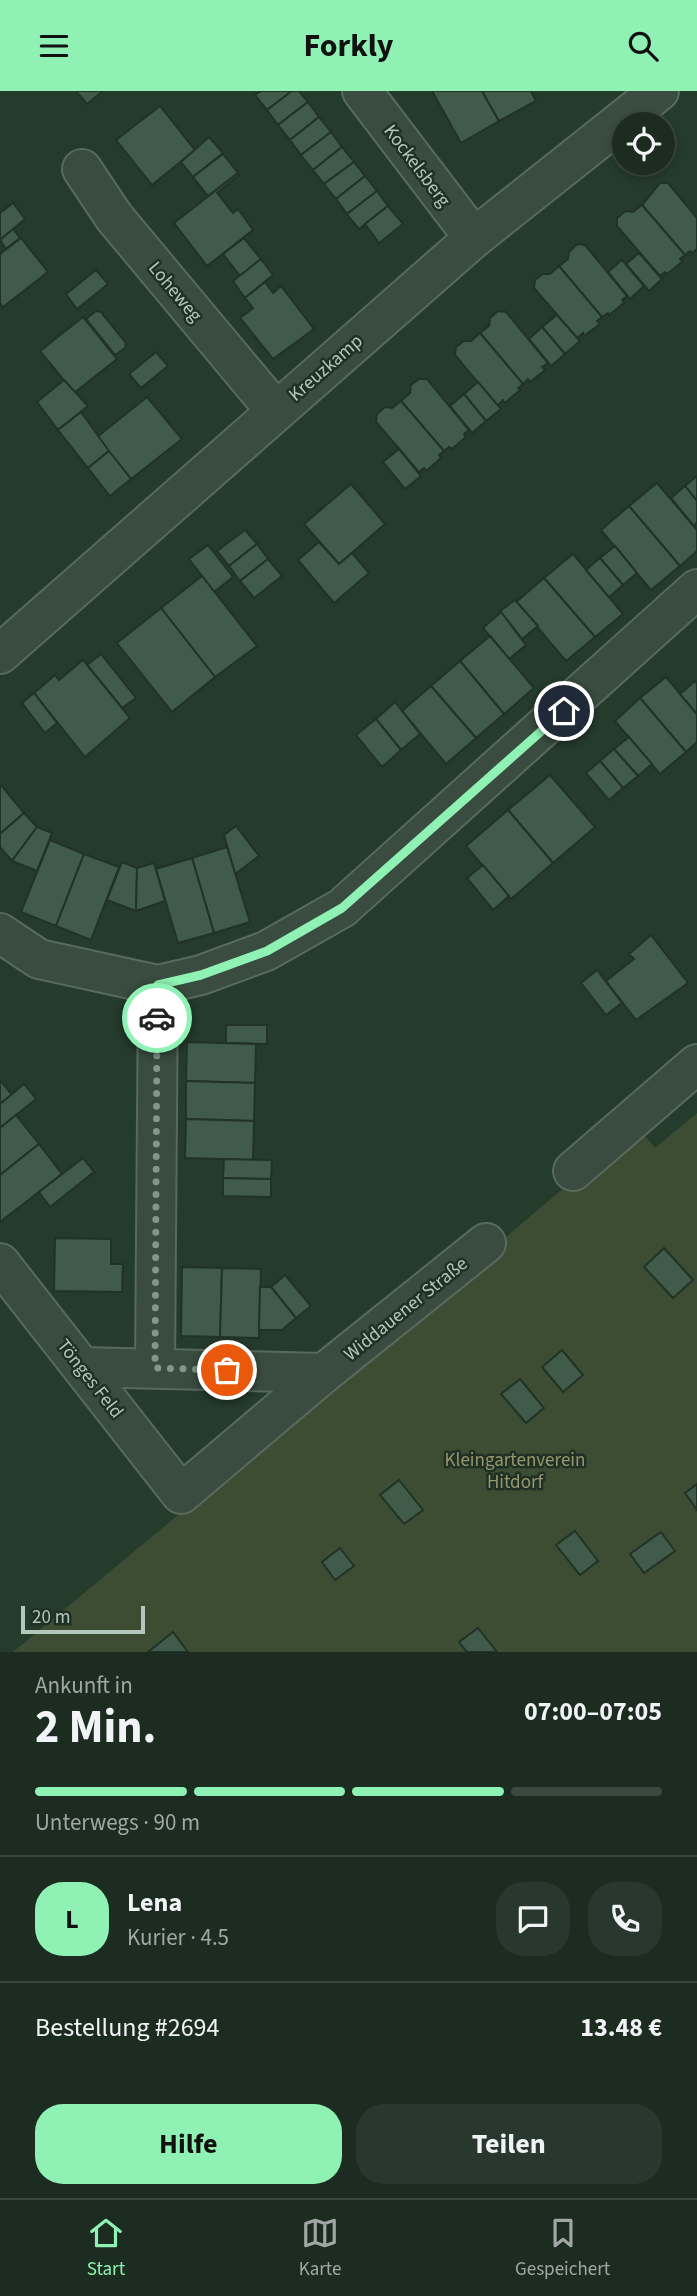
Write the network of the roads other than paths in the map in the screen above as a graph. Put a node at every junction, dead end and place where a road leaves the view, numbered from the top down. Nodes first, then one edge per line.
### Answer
1 (362, 91) edge
2 (659, 91) edge
3 (82, 169) dead end
4 (474, 238) junction
5 (275, 410) junction
6 (697, 589) edge
7 (0, 654) edge
8 (0, 933) edge
9 (158, 985) junction
10 (697, 1064) edge
11 (573, 1171) dead end
12 (486, 1243) dead end
13 (0, 1263) edge
14 (82, 1367) junction
15 (155, 1368) junction
16 (324, 1373) junction
17 (181, 1494) joint

1 - 4 street, Kockelsberg
2 - 4 street, Kreuzkamp
3 - 5 street, Loheweg
4 - 5 street, Kreuzkamp
5 - 7 street, Kreuzkamp
6 - 9 street
8 - 9 street
9 - 15 street
10 - 11 street
12 - 16 street, Widdauener Straße
13 - 14 street, Tönges Feld
14 - 15 street, Widdauener Straße
14 - 17 street, Tönges Feld
15 - 16 street, Widdauener Straße
16 - 17 street, Widdauener Straße

